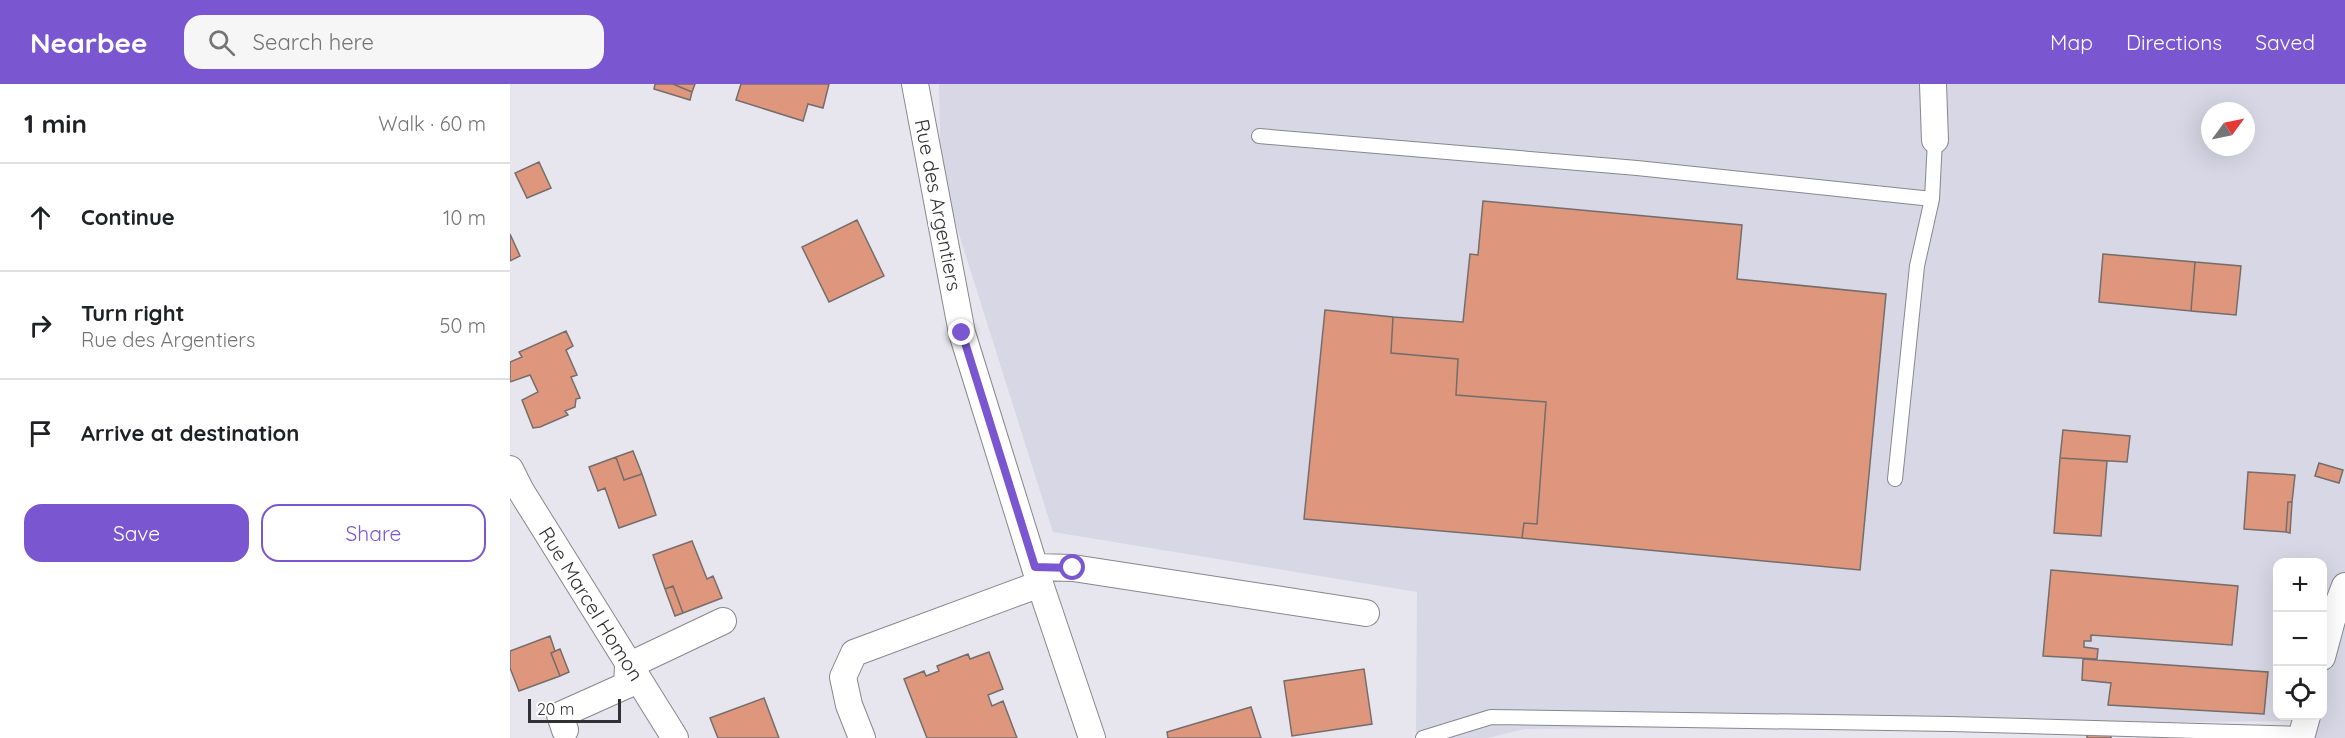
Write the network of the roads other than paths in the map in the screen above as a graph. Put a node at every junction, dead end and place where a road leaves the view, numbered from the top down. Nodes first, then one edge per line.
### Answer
1 (915, 84) edge
2 (1934, 84) edge
3 (1260, 136) dead end
4 (1935, 140) joint
5 (1932, 199) junction
6 (510, 469) edge
7 (1894, 478) dead end
8 (1038, 575) junction
9 (2345, 585) edge
10 (1366, 613) dead end
11 (723, 621) dead end
12 (2327, 638) edge
13 (628, 666) junction
14 (2304, 729) edge
15 (565, 730) dead end
16 (675, 738) edge
17 (862, 738) edge
18 (1092, 738) edge
19 (1423, 738) edge

1 - 8 street, Rue des Argentiers
2 - 4 street
3 - 5 lane
4 - 5 lane
5 - 7 lane
6 - 13 street, Rue Marcel Homon
8 - 10 street
8 - 17 street
8 - 18 street, Rue des Argentiers
9 - 12 street
11 - 13 street
13 - 15 street
13 - 16 street, Rue Marcel Homon
14 - 19 lane

